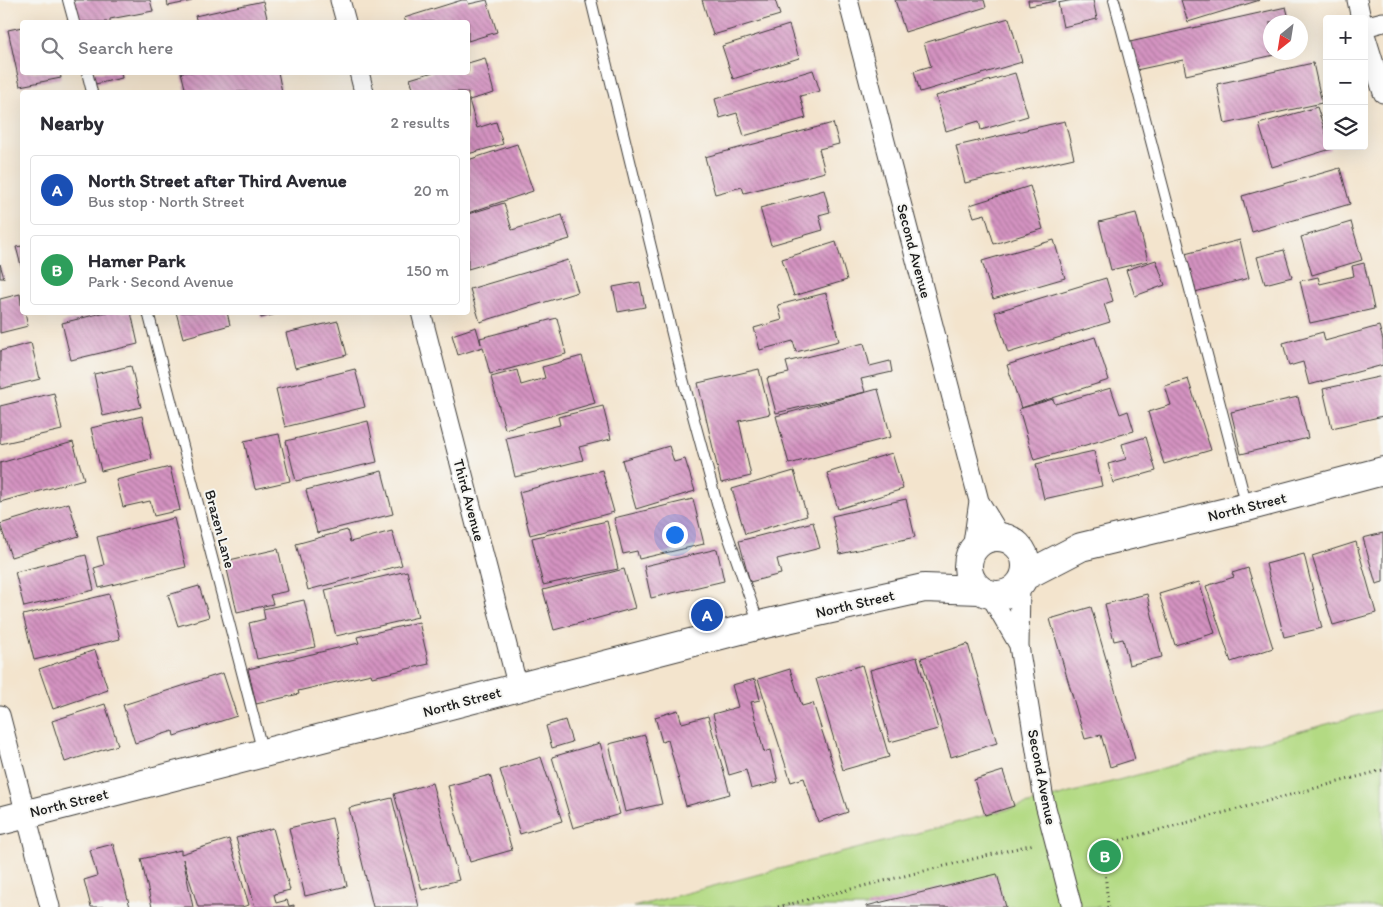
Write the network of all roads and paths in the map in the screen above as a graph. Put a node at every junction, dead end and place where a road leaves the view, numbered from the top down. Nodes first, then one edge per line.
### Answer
1 (68, 0) edge
2 (340, 0) edge
3 (591, 0) edge
4 (848, 0) edge
5 (1114, 0) edge
6 (1357, 0) edge
7 (1360, 15) edge
8 (73, 20) edge
9 (345, 20) edge
10 (1383, 22) edge
11 (1368, 28) edge
12 (1368, 42) edge
13 (88, 75) edge
14 (360, 75) edge
15 (92, 90) edge
16 (364, 90) edge
17 (1383, 93) edge
18 (149, 315) edge
19 (422, 315) edge
20 (1383, 471) edge
21 (979, 501) junction
22 (1248, 508) junction
23 (1010, 541) junction
24 (1081, 547) junction
25 (970, 555) junction
26 (1022, 581) junction
27 (924, 588) junction
28 (985, 592) junction
29 (760, 625) junction
30 (1019, 646) junction
31 (518, 688) junction
32 (0, 715) edge
33 (264, 754) junction
34 (1383, 770) edge
35 (27, 814) junction
36 (0, 821) edge
37 (1035, 844) dead end
38 (50, 907) edge
39 (778, 907) edge
40 (1072, 907) edge
41 (1108, 907) edge

1 - 8 lane
2 - 9 street
3 - 29 lane
4 - 21 street, Second Avenue
5 - 22 lane
6 - 7 street
10 - 11 street
12 - 17 street
13 - 15 lane
14 - 16 street
18 - 33 lane, Brazen Lane
19 - 31 street, Third Avenue
20 - 22 main road, North Street
21 - 23 street, Second Avenue
21 - 25 street, Second Avenue
22 - 24 main road, North Street
23 - 24 main road, North Street
23 - 25 main road
23 - 26 main road
24 - 26 main road, North Street
25 - 27 main road, North Street
25 - 28 main road
26 - 28 main road
26 - 30 street, Second Avenue
27 - 28 main road, North Street
27 - 29 main road, North Street
28 - 30 street, Second Avenue
29 - 31 main road, North Street
30 - 40 street, Second Avenue
31 - 33 main road, North Street
32 - 35 street
33 - 35 main road, North Street
34 - 41 path
35 - 36 main road, North Street
35 - 38 street
37 - 39 path

